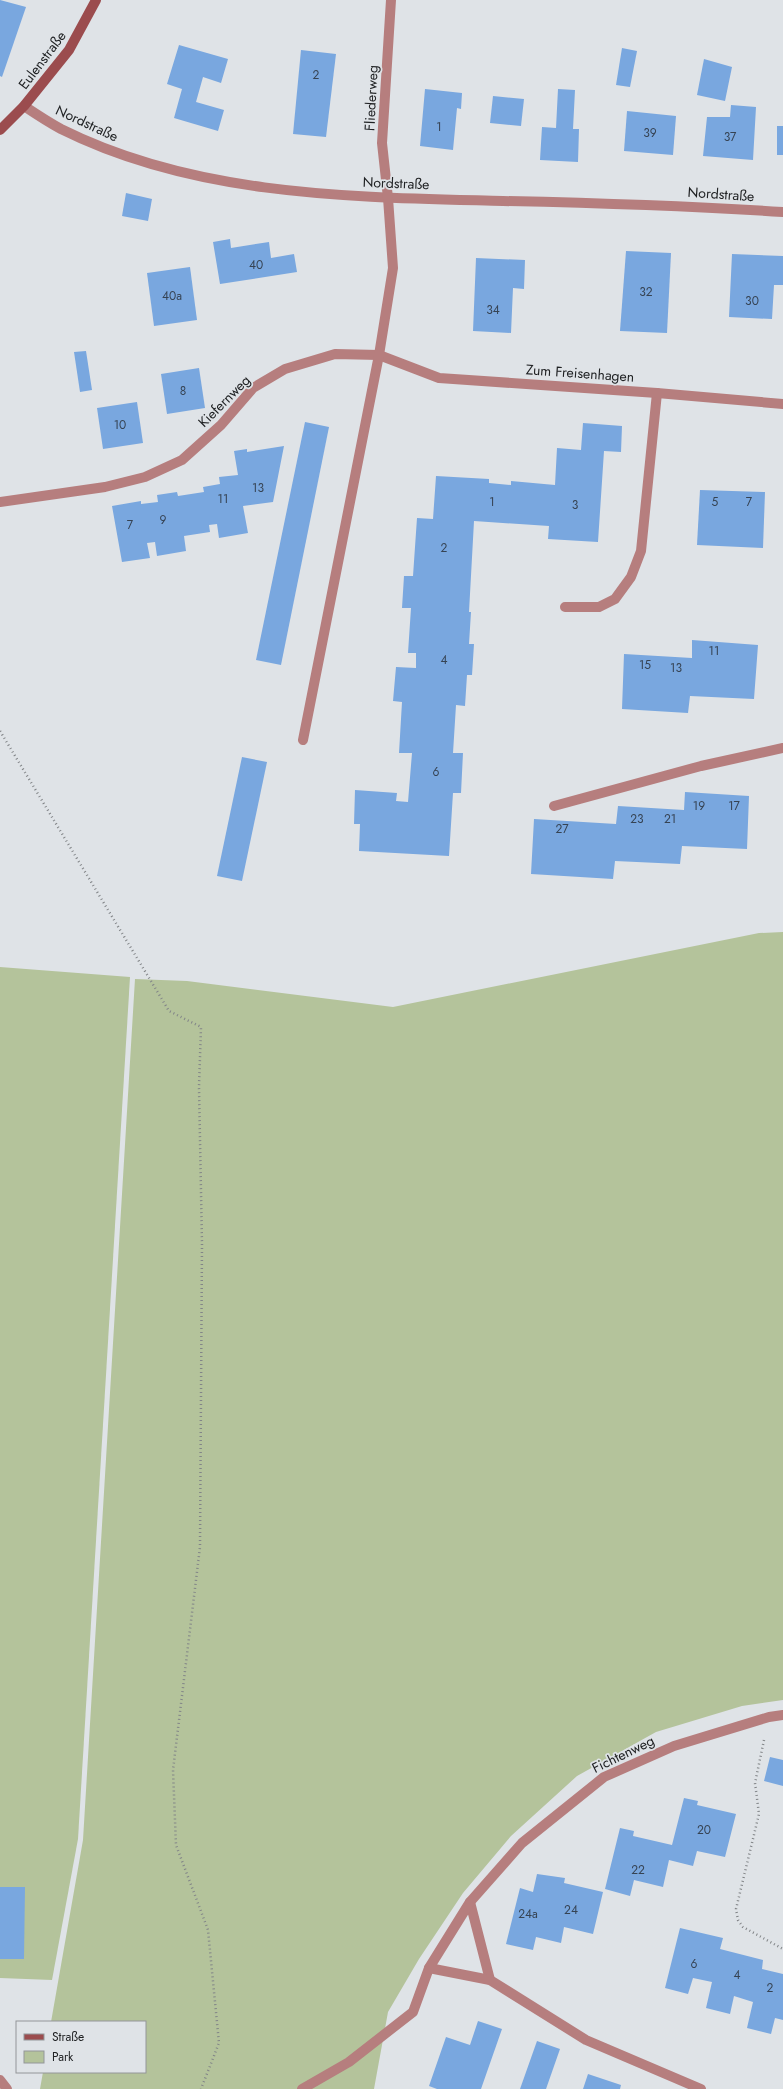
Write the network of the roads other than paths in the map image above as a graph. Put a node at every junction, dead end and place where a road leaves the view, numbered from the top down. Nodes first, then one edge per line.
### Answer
1 (96, 0) edge
2 (391, 0) edge
3 (24, 106) junction
4 (0, 130) edge
5 (388, 198) junction
6 (783, 212) edge
7 (379, 355) junction
8 (658, 393) junction
9 (783, 404) edge
10 (0, 502) edge
11 (565, 607) dead end
12 (303, 740) dead end
13 (783, 748) edge
14 (554, 806) dead end
15 (783, 1715) edge
16 (470, 1902) junction
17 (429, 1968) junction
18 (490, 1980) junction
19 (0, 2080) edge
20 (7, 2089) edge
21 (302, 2089) edge
22 (701, 2089) edge

1 - 3 main road, Eulenstraße
2 - 5 street, Fliederweg
3 - 4 main road, Eulenstraße
3 - 5 street, Nordstraße
5 - 6 street, Nordstraße
5 - 7 street
7 - 8 street, Zum Freisenhagen
7 - 10 street, Kiefernweg
7 - 12 street
8 - 9 street, Zum Freisenhagen
8 - 11 street
13 - 14 street
15 - 16 street, Fichtenweg
16 - 17 street, Fichtenweg
16 - 18 street
17 - 18 street
17 - 21 street, Fichtenweg
18 - 22 street
19 - 20 street

